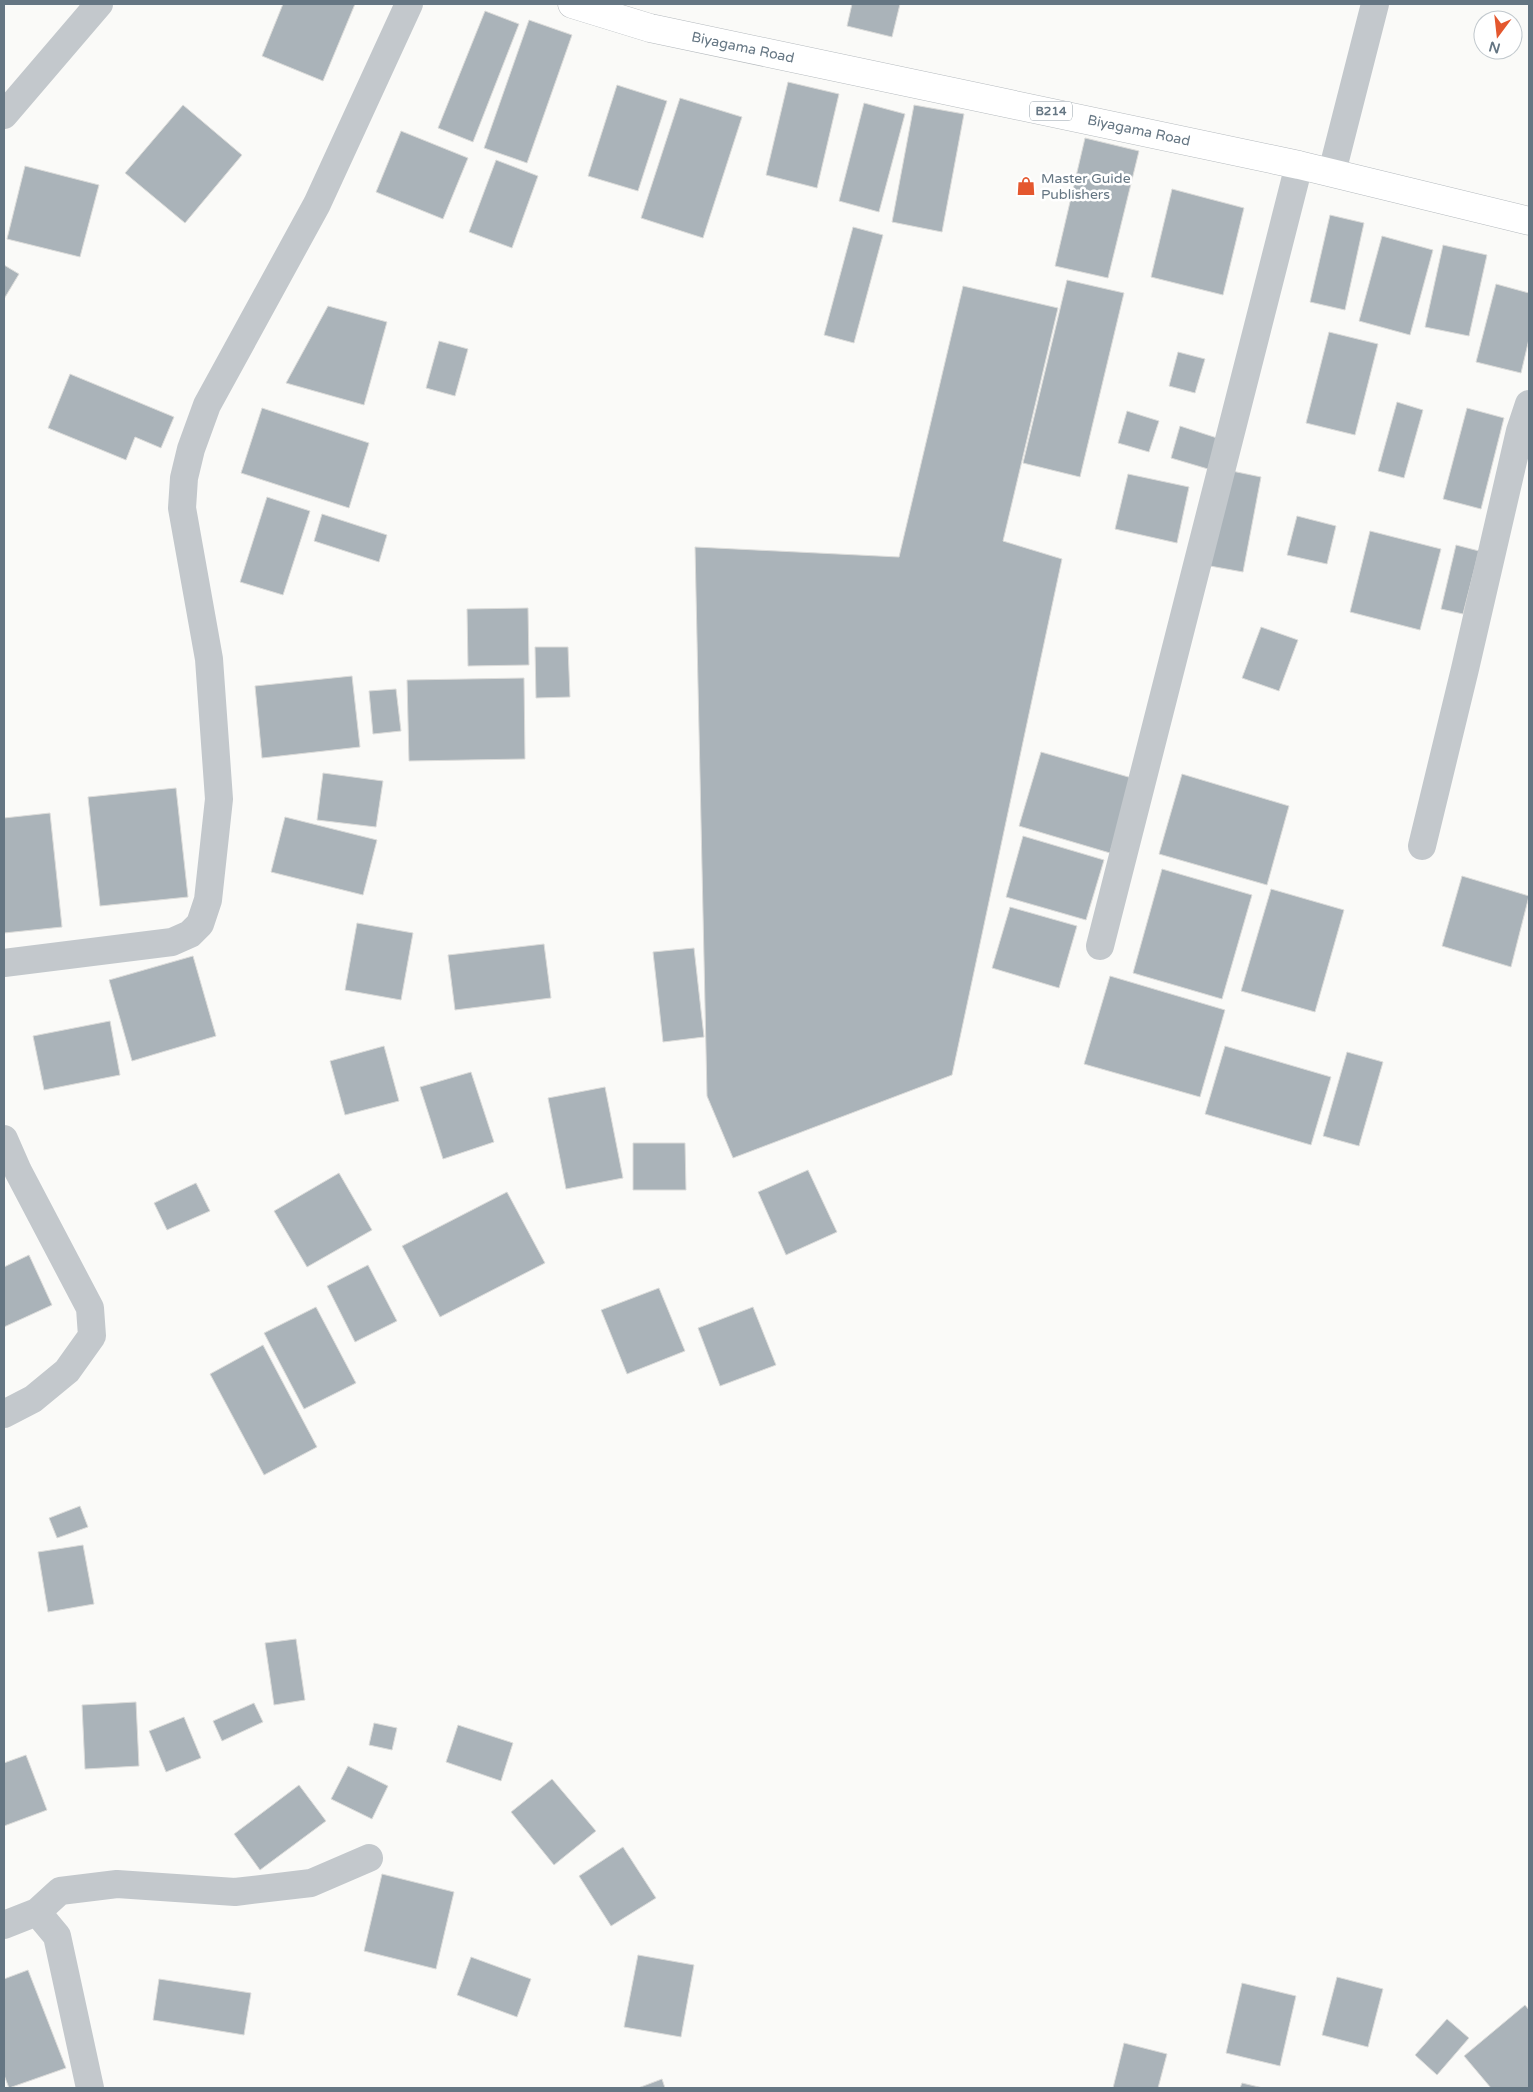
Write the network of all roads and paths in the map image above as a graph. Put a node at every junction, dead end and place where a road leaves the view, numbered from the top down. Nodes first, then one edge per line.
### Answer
1 (99, 4) edge
2 (409, 4) edge
3 (572, 4) edge
4 (1375, 4) edge
5 (4, 115) edge
6 (1298, 165) junction
7 (1332, 172) junction
8 (1529, 221) edge
9 (1529, 404) edge
10 (1422, 846) dead end
11 (1100, 946) dead end
12 (4, 963) edge
13 (4, 1139) edge
14 (4, 1414) edge
15 (368, 1858) dead end
16 (37, 1912) junction
17 (4, 1925) edge
18 (90, 2088) edge

1 - 5 street
2 - 12 street
3 - 6 main road, Biyagama Road / B214
4 - 7 street
6 - 7 main road, Biyagama Road / B214
6 - 11 street
7 - 8 main road, Biyagama Road / B214
9 - 10 street
13 - 14 street
15 - 16 street
16 - 17 street
16 - 18 street

